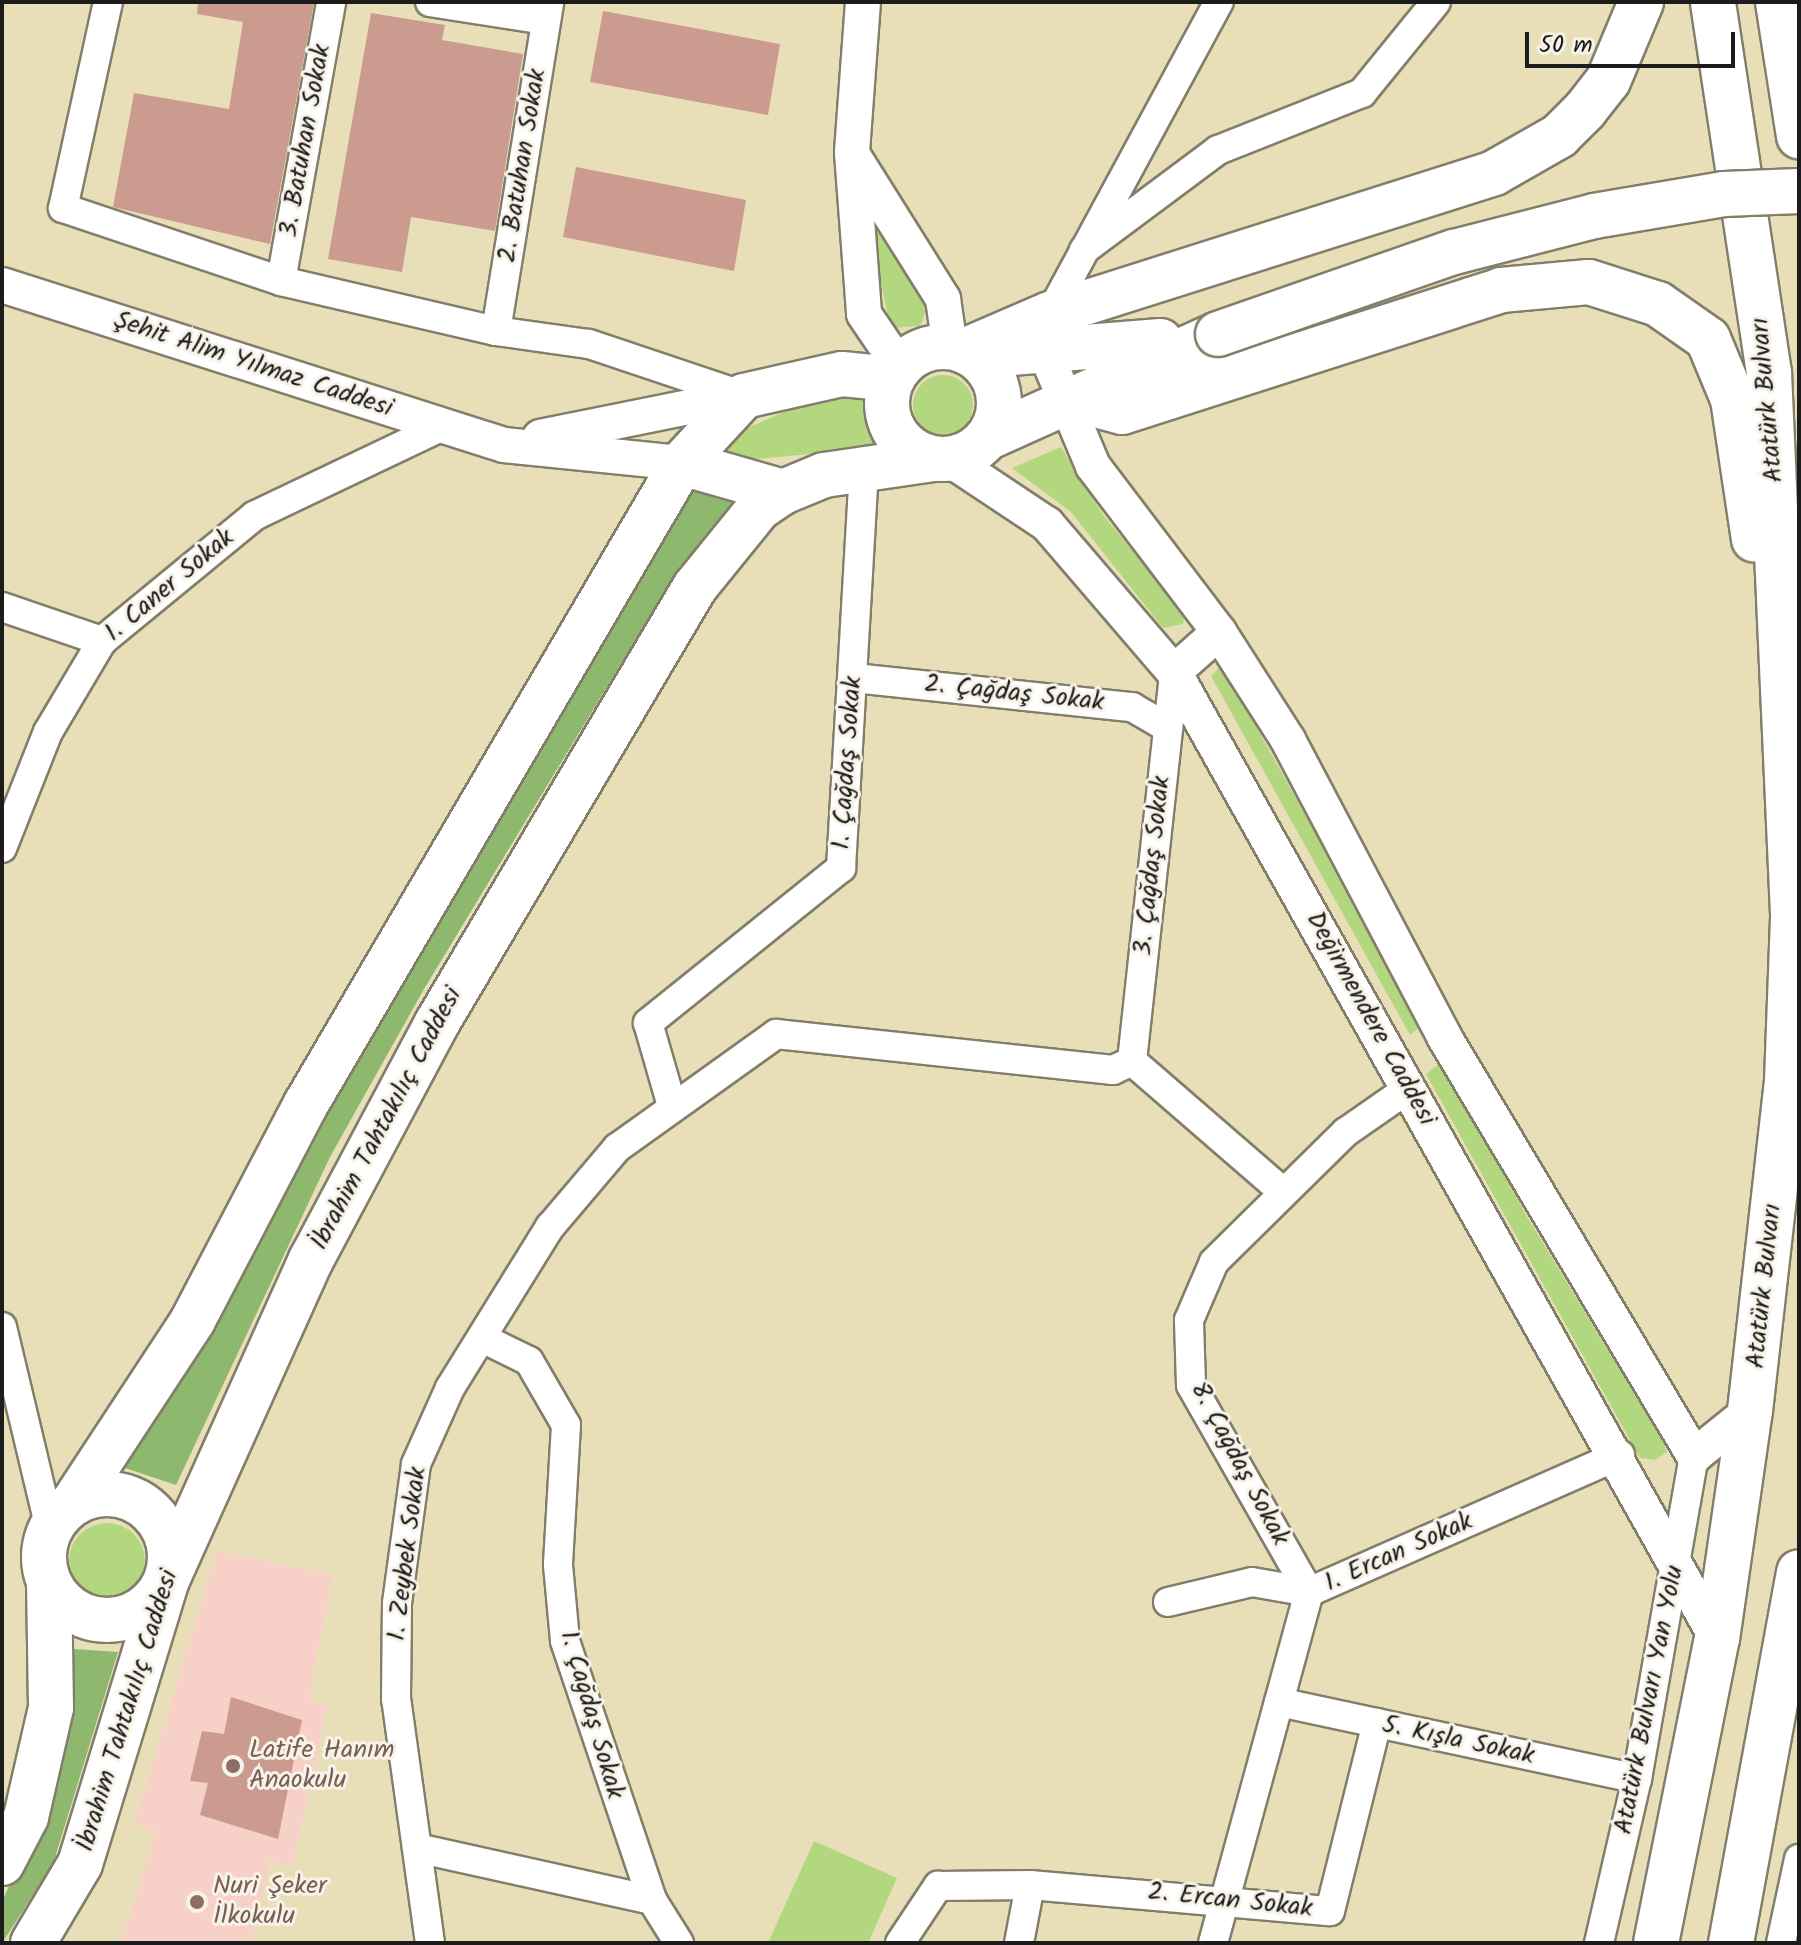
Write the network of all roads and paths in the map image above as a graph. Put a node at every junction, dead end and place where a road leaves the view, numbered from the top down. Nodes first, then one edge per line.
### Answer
1 (108, 2) edge
2 (331, 2) edge
3 (432, 2) edge
4 (863, 2) edge
5 (1219, 2) edge
6 (1436, 2) edge
7 (1641, 2) edge
8 (1713, 2) edge
9 (1778, 2) edge
10 (548, 11) edge
11 (1799, 136) edge
12 (852, 153) junction
13 (1799, 191) edge
14 (1084, 250) junction
15 (281, 281) junction
16 (2, 285) edge
17 (496, 331) junction
18 (1218, 334) junction
19 (1048, 335) junction
20 (963, 351) junction
21 (896, 373) junction
22 (744, 396) junction
23 (1066, 397) junction
24 (443, 426) junction
25 (987, 438) junction
26 (504, 445) junction
27 (941, 459) junction
28 (682, 463) junction
29 (864, 468) junction
30 (783, 492) junction
31 (2, 607) edge
32 (1784, 623) junction
33 (1219, 632) junction
34 (102, 641) junction
35 (1174, 672) junction
36 (854, 678) junction
37 (1168, 728) junction
38 (3, 840) edge
39 (1445, 1038) junction
40 (1132, 1061) junction
41 (1403, 1077) junction
42 (672, 1106) junction
43 (1282, 1191) junction
44 (2, 1327) edge
45 (482, 1338) junction
46 (1750, 1411) junction
47 (1620, 1455) junction
48 (1694, 1456) junction
49 (62, 1516) junction
50 (1677, 1560) junction
51 (1799, 1572) edge
52 (167, 1580) junction
53 (49, 1582) junction
54 (1309, 1592) junction
55 (1168, 1602) dead end
56 (1717, 1639) junction
57 (1279, 1702) junction
58 (1377, 1723) junction
59 (1637, 1779) junction
60 (417, 1848) junction
61 (1799, 1859) edge
62 (2, 1863) edge
63 (1030, 1885) junction
64 (1225, 1898) junction
65 (652, 1900) junction
66 (33, 1943) edge
67 (430, 1943) edge
68 (679, 1943) edge
69 (900, 1943) edge
70 (1019, 1943) edge
71 (1213, 1943) edge
72 (1599, 1943) edge
73 (1656, 1943) edge
74 (1731, 1943) edge
75 (1781, 1943) edge

1 - 15 street
2 - 15 street, 3. Batuhan Sokak
3 - 10 street
4 - 12 street
5 - 14 street
6 - 14 street
7 - 19 main road
8 - 32 main road, Atatürk Bulvarı
9 - 11 main road
10 - 17 street, 2. Batuhan Sokak
12 - 20 street
12 - 21 street
13 - 18 main road, bridge
14 - 19 street
15 - 17 street
16 - 24 street, Şehit Alim Yılmaz Caddesi
17 - 22 street
18 - 19 main road
18 - 23 main road
19 - 20 main road
19 - 23 street
20 - 21 main road
20 - 25 main road
21 - 22 main road
21 - 27 main road
22 - 26 street
22 - 28 main road
23 - 25 main road
23 - 32 main road
23 - 33 street
24 - 26 street, Şehit Alim Yılmaz Caddesi
24 - 34 street, 1. Caner Sokak
25 - 27 main road
26 - 28 street, Şehit Alim Yılmaz Caddesi
27 - 29 main road, İbrahim Tahtakılıç Caddesi
27 - 35 street, Değirmendere Caddesi
28 - 30 main road
28 - 49 main road
29 - 30 main road, İbrahim Tahtakılıç Caddesi
29 - 36 street, 1. Çağdaş Sokak
30 - 52 main road, İbrahim Tahtakılıç Caddesi
31 - 34 street
32 - 46 main road, Atatürk Bulvarı
33 - 35 street
33 - 39 street
34 - 38 street, 1. Caner Sokak
35 - 37 street, 3. Çağdaş Sokak
35 - 41 street, Değirmendere Caddesi
36 - 37 street, 2. Çağdaş Sokak
36 - 42 street, 1. Çağdaş Sokak
37 - 40 street, 3. Çağdaş Sokak
39 - 41 street
39 - 48 street
40 - 42 street, 1. Zeybek Sokak
40 - 43 street
41 - 43 street, 8. Çağdaş Sokak
41 - 47 street, Değirmendere Caddesi
42 - 45 street, 1. Zeybek Sokak
43 - 54 street, 8. Çağdaş Sokak
44 - 49 street
45 - 60 street, 1. Zeybek Sokak
45 - 65 street, 1. Çağdaş Sokak
46 - 48 street
46 - 56 main road, Atatürk Bulvarı
47 - 50 street, Değirmendere Caddesi
47 - 54 street, 1. Ercan Sokak
48 - 50 street, Atatürk Bulvarı Yan Yolu
49 - 52 main road
49 - 53 main road
50 - 56 street, Değirmendere Caddesi
50 - 59 street, Atatürk Bulvarı Yan Yolu
51 - 74 main road
52 - 53 main road
52 - 66 main road, İbrahim Tahtakılıç Caddesi
53 - 62 main road
54 - 55 street, 1. Ercan Sokak
54 - 57 street
56 - 73 main road, Atatürk Bulvarı
57 - 58 street, 5. Kışla Sokak
57 - 64 street
58 - 59 street, 5. Kışla Sokak
58 - 64 street, 2. Ercan Sokak
59 - 72 street, Atatürk Bulvarı Yan Yolu
60 - 65 street
60 - 67 street, 1. Zeybek Sokak
61 - 75 street
63 - 64 street, 2. Ercan Sokak
63 - 69 street, 2. Ercan Sokak
63 - 70 street
64 - 71 street
65 - 68 street, 1. Çağdaş Sokak

